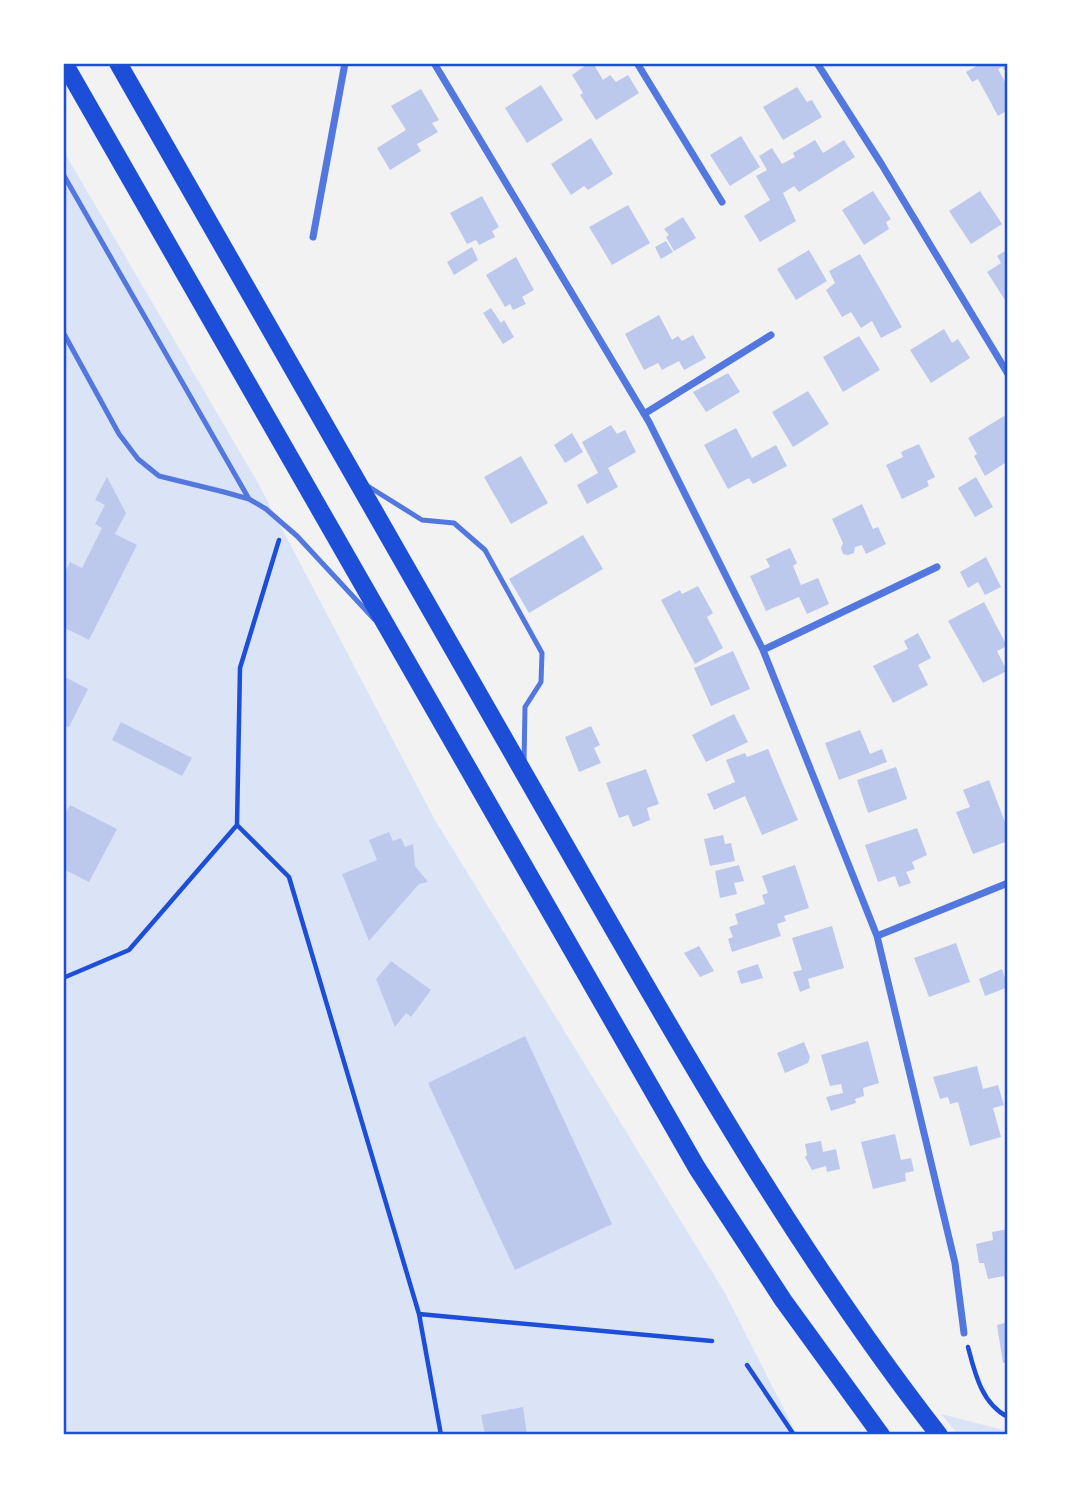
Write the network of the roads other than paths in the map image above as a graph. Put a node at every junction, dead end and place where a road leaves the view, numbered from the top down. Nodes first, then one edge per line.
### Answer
1 (64, 63) edge
2 (118, 63) edge
3 (345, 63) edge
4 (434, 63) edge
5 (637, 63) edge
6 (817, 63) edge
7 (63, 174) edge
8 (722, 202) dead end
9 (313, 237) dead end
10 (63, 331) edge
11 (771, 335) dead end
12 (1008, 374) edge
13 (644, 414) junction
14 (355, 479) junction
15 (249, 499) junction
16 (937, 567) dead end
17 (393, 639) junction
18 (763, 650) junction
19 (524, 773) junction
20 (1008, 883) edge
21 (877, 936) junction
22 (964, 1333) road end
23 (881, 1435) edge
24 (939, 1435) edge

1 - 17 main road
2 - 14 main road
3 - 9 street
4 - 13 street
5 - 8 street
6 - 12 street
7 - 15 lane
10 - 15 lane
11 - 13 street
13 - 18 street
14 - 19 main road
14 - 19 lane
15 - 17 lane
16 - 18 street
17 - 23 main road
18 - 21 street
19 - 24 main road
20 - 21 street
21 - 22 street

